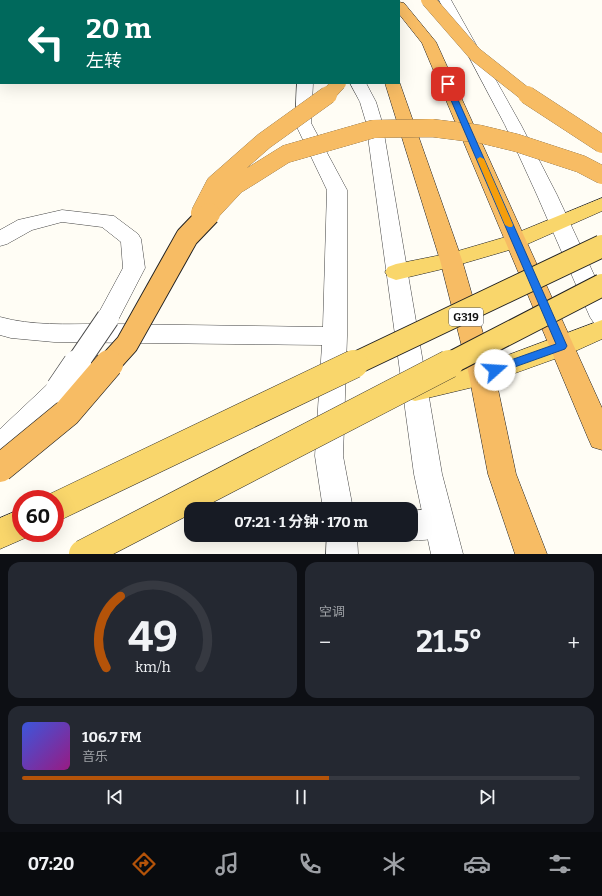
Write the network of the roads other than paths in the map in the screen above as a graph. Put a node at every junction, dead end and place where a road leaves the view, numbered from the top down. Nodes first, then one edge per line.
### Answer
1 (428, 0) edge
2 (445, 0) edge
3 (400, 7) edge
4 (305, 84) edge
5 (338, 84) edge
6 (359, 84) edge
7 (393, 84) edge
8 (602, 144) edge
9 (602, 175) edge
10 (602, 204) edge
11 (561, 222) junction
12 (187, 237) junction
13 (0, 239) edge
14 (516, 242) junction
15 (602, 246) edge
16 (450, 260) junction
17 (396, 272) junction
18 (602, 285) edge
19 (602, 317) edge
20 (0, 326) edge
21 (602, 329) edge
22 (335, 336) junction
23 (562, 346) junction
24 (482, 375) junction
25 (415, 390) junction
26 (602, 438) edge
27 (0, 447) edge
28 (0, 468) edge
29 (337, 502) edge
30 (64, 504) edge
31 (425, 524) edge
32 (12, 528) edge
33 (0, 534) edge
34 (342, 542) edge
35 (83, 554) edge
36 (342, 554) edge
37 (447, 554) edge
38 (531, 554) edge

1 - 8 highway, bridge
2 - 11 street
3 - 14 highway
4 - 22 street
5 - 12 highway, bridge
6 - 17 street
7 - 16 highway, G319
9 - 12 highway, bridge
10 - 11 main road
11 - 14 main road
11 - 19 street
12 - 28 highway, bridge
13 - 27 street, bridge
14 - 16 main road
14 - 23 highway
15 - 30 main road, bridge
16 - 17 main road
16 - 24 highway, G319
17 - 25 street
18 - 35 main road, bridge
20 - 22 street, bridge
21 - 23 main road
22 - 29 street
23 - 24 main road
23 - 26 highway
24 - 25 main road
24 - 38 highway, G319
25 - 31 street
31 - 37 street
32 - 33 main road
34 - 36 street

